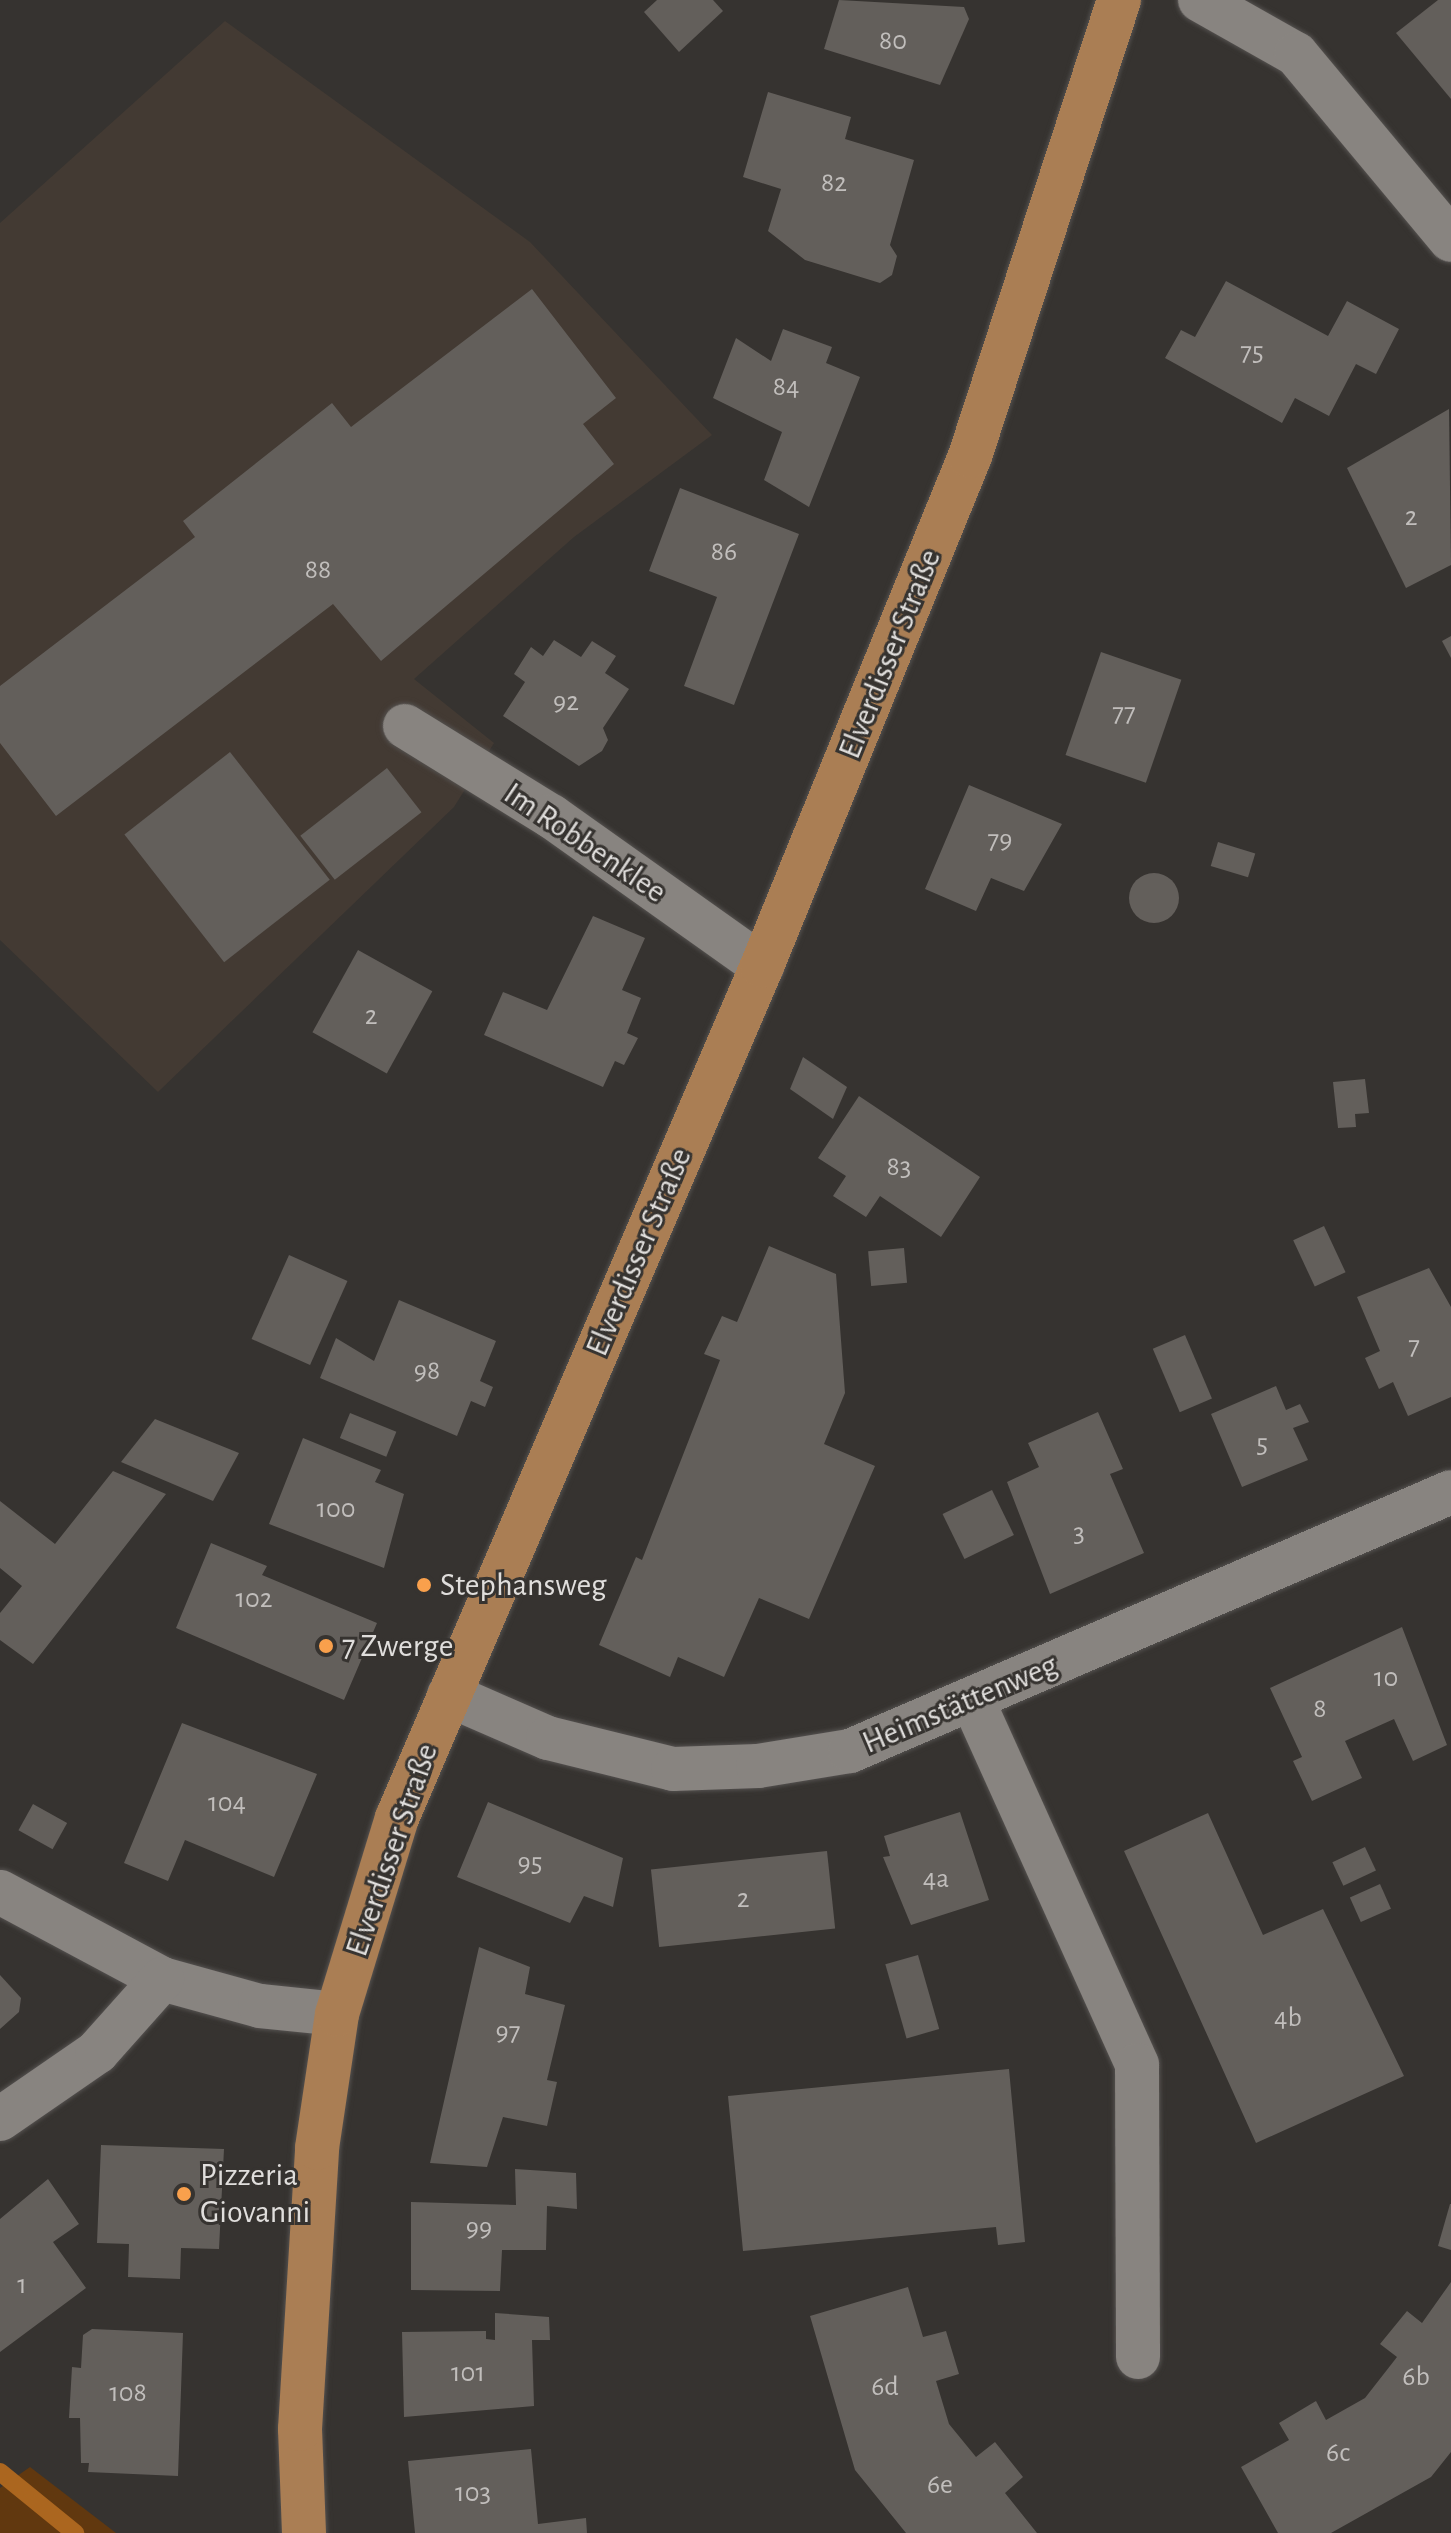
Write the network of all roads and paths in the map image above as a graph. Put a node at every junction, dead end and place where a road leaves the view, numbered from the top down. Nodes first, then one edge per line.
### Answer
1 (1119, 0) edge
2 (1200, 0) edge
3 (1451, 240) edge
4 (405, 726) dead end
5 (762, 966) junction
6 (1451, 1492) edge
7 (449, 1695) junction
8 (972, 1699) junction
9 (0, 1892) edge
10 (162, 1979) junction
11 (337, 2014) junction
12 (0, 2119) edge
13 (1138, 2357) dead end
14 (304, 2533) edge

1 - 5 main road, Elverdisser Straße
2 - 3 street
4 - 5 street, Im Robbenklee
5 - 7 main road, Elverdisser Straße
6 - 8 street, Heimstättenweg
7 - 8 street, Heimstättenweg
7 - 11 main road, Elverdisser Straße
8 - 13 street
9 - 10 street
10 - 11 street
10 - 12 street
11 - 14 main road, Elverdisser Straße

